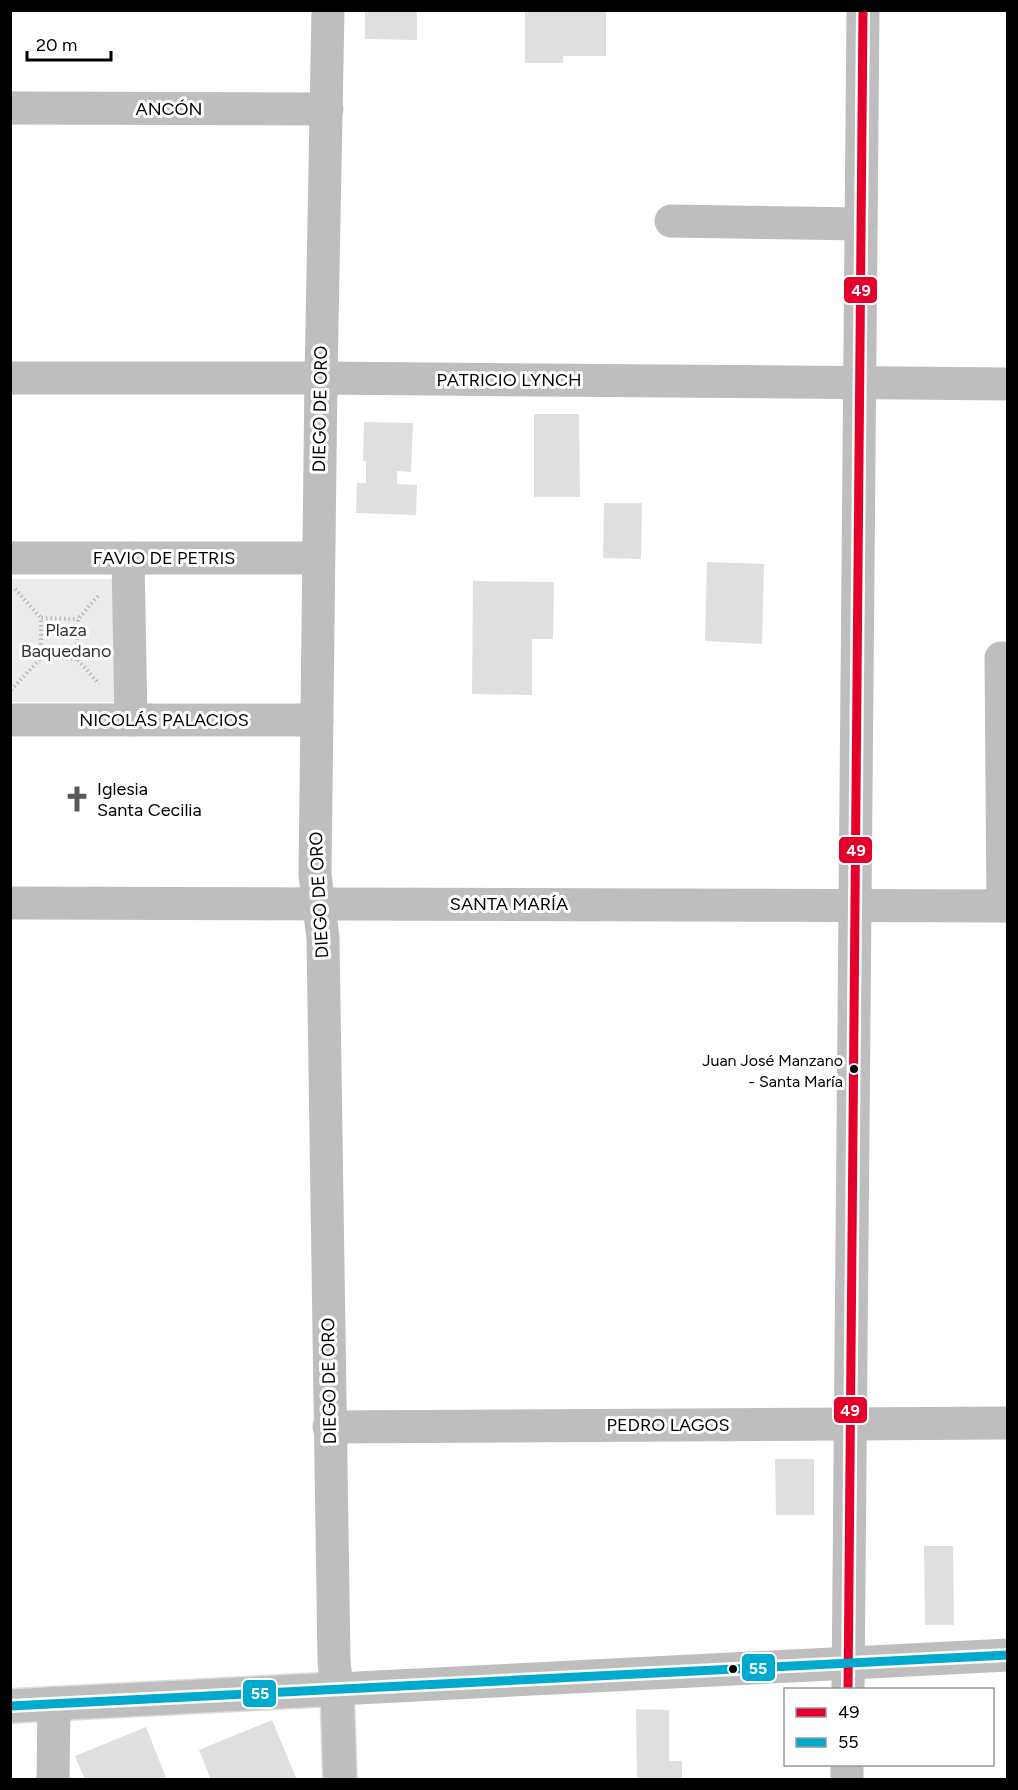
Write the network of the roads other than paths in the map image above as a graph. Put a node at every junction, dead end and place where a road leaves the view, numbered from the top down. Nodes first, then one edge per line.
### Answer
1 (328, 10) edge
2 (863, 10) edge
3 (10, 108) edge
4 (327, 109) junction
5 (671, 221) dead end
6 (861, 224) junction
7 (10, 378) edge
8 (321, 378) junction
9 (860, 383) junction
10 (1008, 384) edge
11 (10, 558) edge
12 (129, 558) junction
13 (318, 558) junction
14 (1001, 658) dead end
15 (10, 720) edge
16 (131, 720) junction
17 (317, 720) junction
18 (10, 903) edge
19 (318, 903) junction
20 (1005, 906) edge
21 (855, 907) junction
22 (1008, 1423) edge
23 (850, 1424) junction
24 (329, 1427) junction
25 (1008, 1655) edge
26 (848, 1676) edge
27 (337, 1689) junction
28 (54, 1703) junction
29 (10, 1706) edge
30 (53, 1779) edge
31 (340, 1779) edge

1 - 4 street, DIEGO DE ORO
2 - 6 street
3 - 4 street, ANCÓN
4 - 8 street, DIEGO DE ORO
5 - 6 street
6 - 9 street
7 - 8 street, PATRICIO LYNCH
8 - 9 street, PATRICIO LYNCH
8 - 13 street, DIEGO DE ORO
9 - 10 street, PATRICIO LYNCH
9 - 21 street
11 - 12 street, FAVIO DE PETRIS
12 - 13 street, FAVIO DE PETRIS
12 - 16 street
13 - 17 street, DIEGO DE ORO
14 - 20 street
15 - 16 street, NICOLÁS PALACIOS
16 - 17 street, NICOLÁS PALACIOS
17 - 19 street, DIEGO DE ORO
18 - 19 street, SANTA MARÍA
19 - 21 street, SANTA MARÍA
19 - 24 street, DIEGO DE ORO
20 - 21 street, SANTA MARÍA
21 - 23 street
22 - 23 street, PEDRO LAGOS
23 - 24 street, PEDRO LAGOS
23 - 26 street
24 - 27 street, DIEGO DE ORO
25 - 26 street
26 - 27 street
27 - 28 street
27 - 31 street, DIEGO DE ORO
28 - 29 street
28 - 30 street

